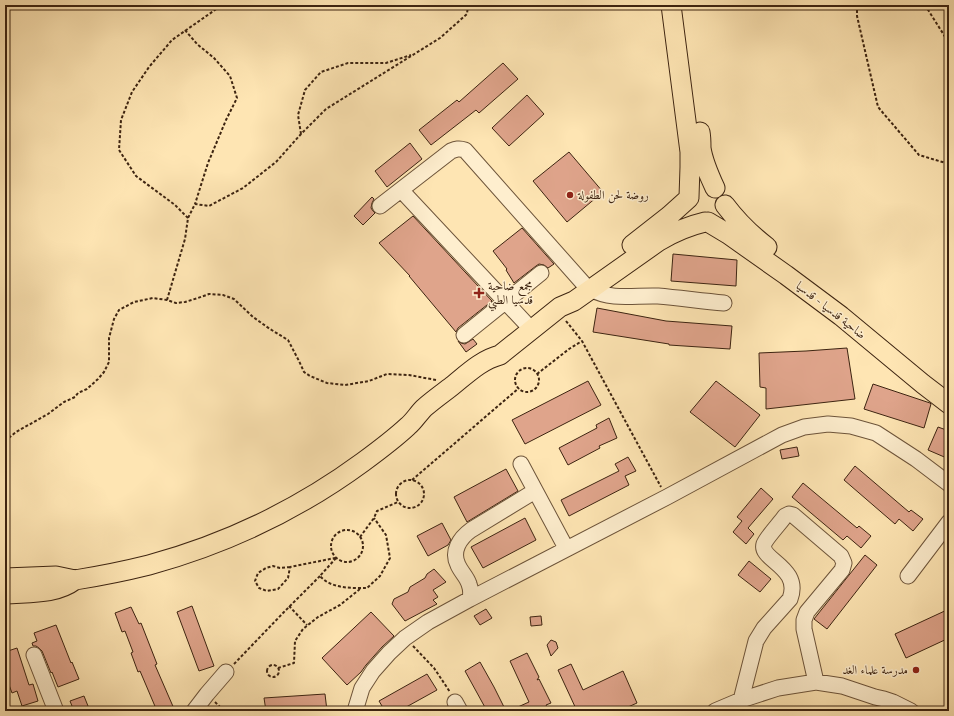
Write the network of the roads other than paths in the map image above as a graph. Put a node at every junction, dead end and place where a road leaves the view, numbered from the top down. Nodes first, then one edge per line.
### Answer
1 (671, 5) edge
2 (683, 5) edge
3 (715, 188) junction
4 (401, 190) junction
5 (689, 197) junction
6 (724, 205) junction
7 (380, 206) dead end
8 (707, 222) junction
9 (541, 273) dead end
10 (586, 286) junction
11 (505, 302) junction
12 (724, 303) dead end
13 (532, 330) junction
14 (464, 335) dead end
15 (500, 355) junction
16 (949, 393) edge
17 (949, 404) edge
18 (409, 426) junction
19 (521, 464) dead end
20 (949, 484) edge
21 (535, 491) junction
22 (949, 522) edge
23 (566, 548) junction
24 (908, 576) dead end
25 (5, 578) edge
26 (75, 580) junction
27 (5, 594) edge
28 (470, 599) junction
29 (34, 655) dead end
30 (226, 672) road end
31 (816, 682) junction
32 (874, 697) junction
33 (741, 700) junction
34 (56, 711) edge
35 (194, 711) edge
36 (355, 711) edge
37 (715, 711) edge
38 (890, 711) edge
39 (911, 711) edge

1 - 5 main road
2 - 3 main road
3 - 5 main road
3 - 6 main road
4 - 7 street
4 - 10 street
4 - 11 street
5 - 8 main road
5 - 10 main road
6 - 8 main road
6 - 16 main road, ضاحية قدسيا - قدسيا
8 - 10 main road
8 - 17 main road, ضاحية قدسيا - قدسيا
9 - 11 street
10 - 12 street
10 - 13 main road
11 - 13 street
11 - 14 street
13 - 15 main road
15 - 18 main road
15 - 18 main road
18 - 26 main road
19 - 21 street
20 - 23 street
21 - 23 street
21 - 28 street
22 - 24 street
23 - 28 street
25 - 26 main road
26 - 27 main road
28 - 36 street
29 - 34 street
30 - 35 street
31 - 32 street
31 - 33 street
31 - 33 street
32 - 38 street
32 - 39 street
33 - 37 street

